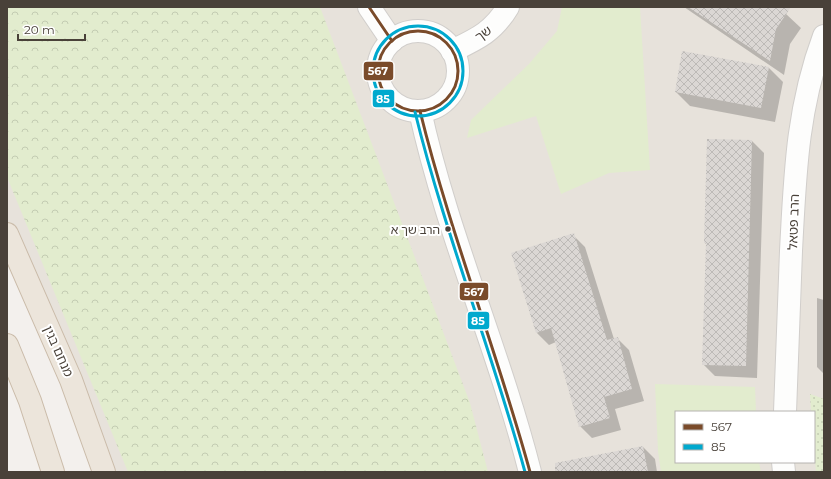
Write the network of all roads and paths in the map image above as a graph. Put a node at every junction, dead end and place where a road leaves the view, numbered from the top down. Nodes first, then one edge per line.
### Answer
1 (369, 7) edge
2 (508, 7) edge
3 (824, 36) edge
4 (392, 41) junction
5 (452, 51) junction
6 (420, 111) junction
7 (7, 234) edge
8 (7, 345) edge
9 (785, 411) edge
10 (53, 472) edge
11 (104, 472) edge
12 (530, 472) edge

1 - 4 street
2 - 5 street, שך
3 - 9 street, הרב פטאל
4 - 5 street
4 - 6 street
5 - 6 street
6 - 12 street
7 - 11 highway, מנחם בגין
8 - 10 highway

